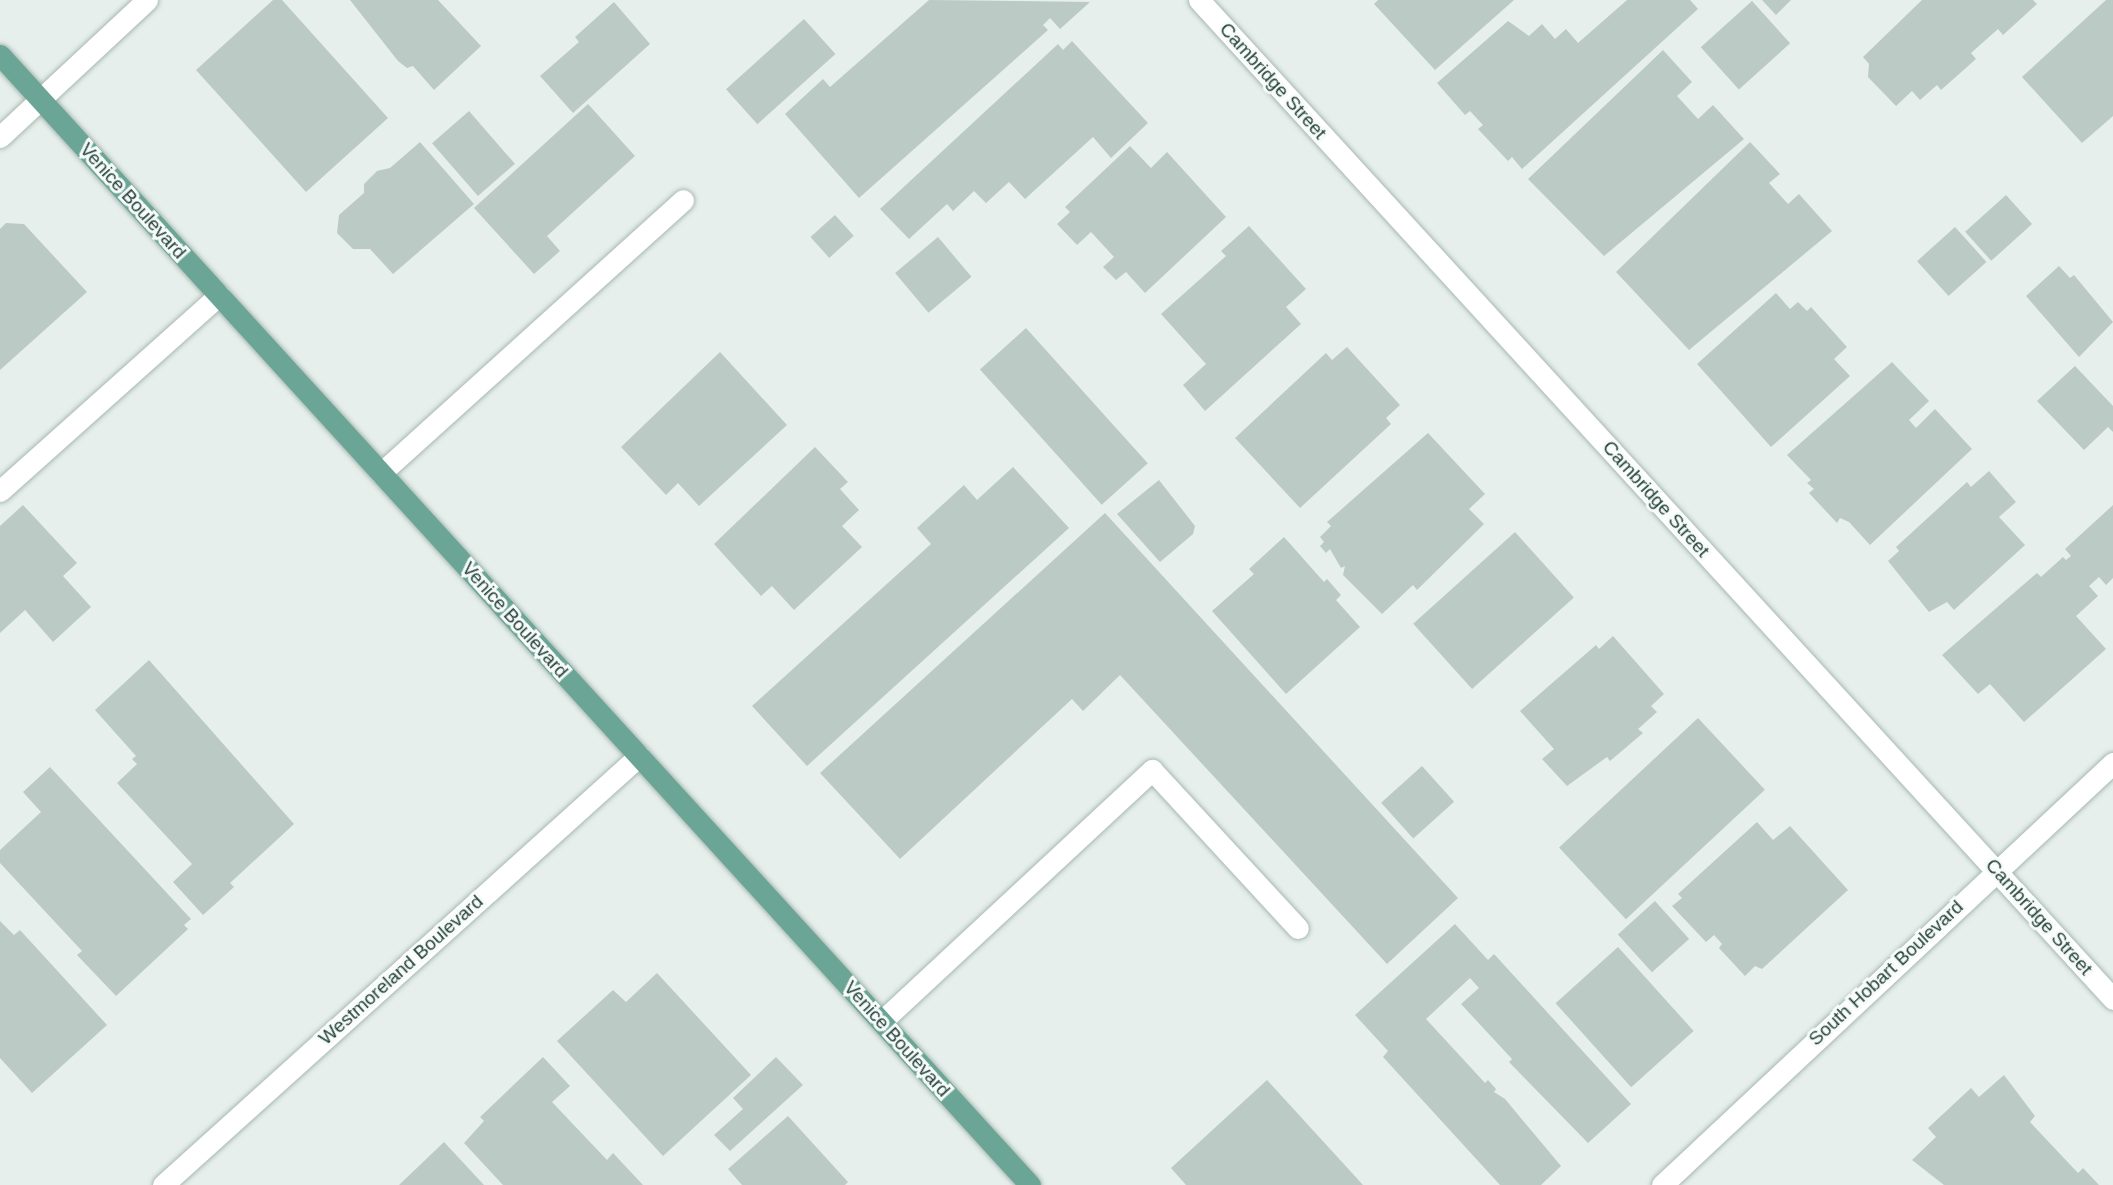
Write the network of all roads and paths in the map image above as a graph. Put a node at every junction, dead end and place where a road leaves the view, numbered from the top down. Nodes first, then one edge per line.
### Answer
1 (146, 0) edge
2 (1199, 0) edge
3 (0, 55) edge
4 (41, 100) junction
5 (0, 137) edge
6 (683, 200) dead end
7 (219, 295) junction
8 (381, 473) junction
9 (0, 491) edge
10 (639, 756) junction
11 (2113, 763) edge
12 (1996, 870) junction
13 (1298, 928) dead end
14 (2113, 999) edge
15 (882, 1021) junction
16 (163, 1185) edge
17 (1030, 1185) edge
18 (1662, 1185) edge

1 - 4 street
2 - 12 street, Cambridge Street
3 - 4 main road, Venice Boulevard
4 - 5 street
4 - 7 main road, Venice Boulevard
6 - 8 street
7 - 8 main road, Venice Boulevard
7 - 9 street
8 - 10 main road, Venice Boulevard
10 - 15 main road, Venice Boulevard
10 - 16 street, Westmoreland Boulevard
11 - 12 street, South Hobart Boulevard
12 - 14 street, Cambridge Street
12 - 18 street, South Hobart Boulevard
13 - 15 street
15 - 17 main road, Venice Boulevard

